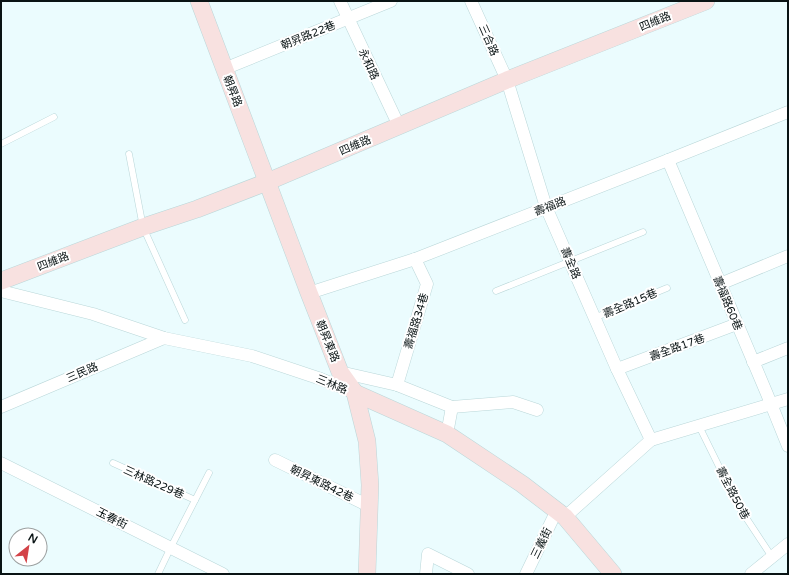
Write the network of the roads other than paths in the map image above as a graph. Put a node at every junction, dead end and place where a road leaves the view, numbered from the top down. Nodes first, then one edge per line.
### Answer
1 (199, 1) edge
2 (340, 1) edge
3 (391, 1) edge
4 (472, 1) edge
5 (706, 1) edge
6 (348, 18) junction
7 (224, 69) junction
8 (507, 80) junction
9 (788, 112) edge
10 (54, 118) dead end
11 (399, 126) junction
12 (1, 144) edge
13 (129, 154) dead end
14 (668, 160) junction
15 (267, 182) junction
16 (546, 207) junction
17 (143, 227) junction
18 (643, 232) dead end
19 (788, 256) edge
20 (415, 259) junction
21 (570, 261) junction
22 (1, 281) edge
23 (720, 284) junction
24 (666, 288) dead end
25 (1, 291) edge
26 (496, 291) dead end
27 (309, 293) junction
28 (594, 318) junction
29 (185, 320) dead end
30 (737, 324) junction
31 (164, 338) junction
32 (788, 348) edge
33 (753, 362) junction
34 (617, 369) junction
35 (340, 372) junction
36 (397, 385) junction
37 (355, 393) junction
38 (788, 399) edge
39 (771, 404) junction
40 (1, 407) edge
41 (452, 407) junction
42 (536, 410) dead end
43 (699, 426) junction
44 (447, 434) junction
45 (651, 440) junction
46 (788, 446) edge
47 (275, 460) dead end
48 (1, 463) edge
49 (113, 463) dead end
50 (209, 473) dead end
51 (195, 500) junction
52 (369, 506) junction
53 (560, 515) junction
54 (788, 544) edge
55 (171, 547) junction
56 (772, 557) junction
57 (158, 574) edge
58 (223, 574) edge
59 (367, 574) edge
60 (426, 574) edge
61 (468, 574) edge
62 (526, 574) edge
63 (613, 574) edge
64 (751, 574) edge

1 - 7 main road, 朝昇路
2 - 6 street, 永和路
3 - 6 street, 朝昇路22巷
4 - 8 street, 三合路
5 - 8 main road, 四維路
6 - 7 street, 朝昇路22巷
6 - 11 street, 永和路
7 - 15 main road, 朝昇路
8 - 11 main road, 四維路
8 - 16 street, 壽全路
9 - 14 street, 壽福路
10 - 12 lane
11 - 15 main road, 四維路
13 - 17 lane
14 - 16 street, 壽福路
14 - 23 street, 壽福路60巷
15 - 17 main road, 四維路
15 - 27 main road, 朝昇東路
16 - 20 street, 壽福路
16 - 21 street, 壽全路
17 - 22 main road, 四維路
17 - 29 lane
18 - 21 lane
19 - 23 street
20 - 27 street, 壽福路
20 - 36 street, 壽福路34巷
21 - 26 lane
21 - 28 street, 壽全路
23 - 30 street, 壽福路60巷
24 - 28 lane, 壽全路15巷
25 - 31 street, 三林路
27 - 35 main road, 朝昇東路
28 - 34 street, 壽全路
30 - 33 street, 壽福路60巷
30 - 34 street, 壽全路17巷
31 - 37 street, 三林路
31 - 40 street, 三民路
32 - 33 street
33 - 39 street, 壽福路60巷
34 - 45 street, 壽全路
35 - 36 street
35 - 37 main road, 朝昇東路
36 - 41 street
37 - 44 main road, 三林路
37 - 52 main road, 朝昇東路
38 - 39 street
39 - 43 street
39 - 46 street, 壽福路60巷
41 - 42 street
41 - 44 street
43 - 45 street
43 - 56 lane, 壽全路50巷
44 - 53 main road, 三林路
45 - 53 street
47 - 52 street, 朝昇東路42巷
48 - 55 street, 玉春街
49 - 51 lane, 三林路229巷
50 - 51 lane, 三林路229巷
51 - 55 lane, 三林路229巷
52 - 59 main road, 朝昇東路
53 - 62 street, 三義街
53 - 63 main road, 三林路
54 - 56 street
55 - 57 lane, 三林路229巷
55 - 58 street, 玉春街
56 - 64 street
60 - 61 street

